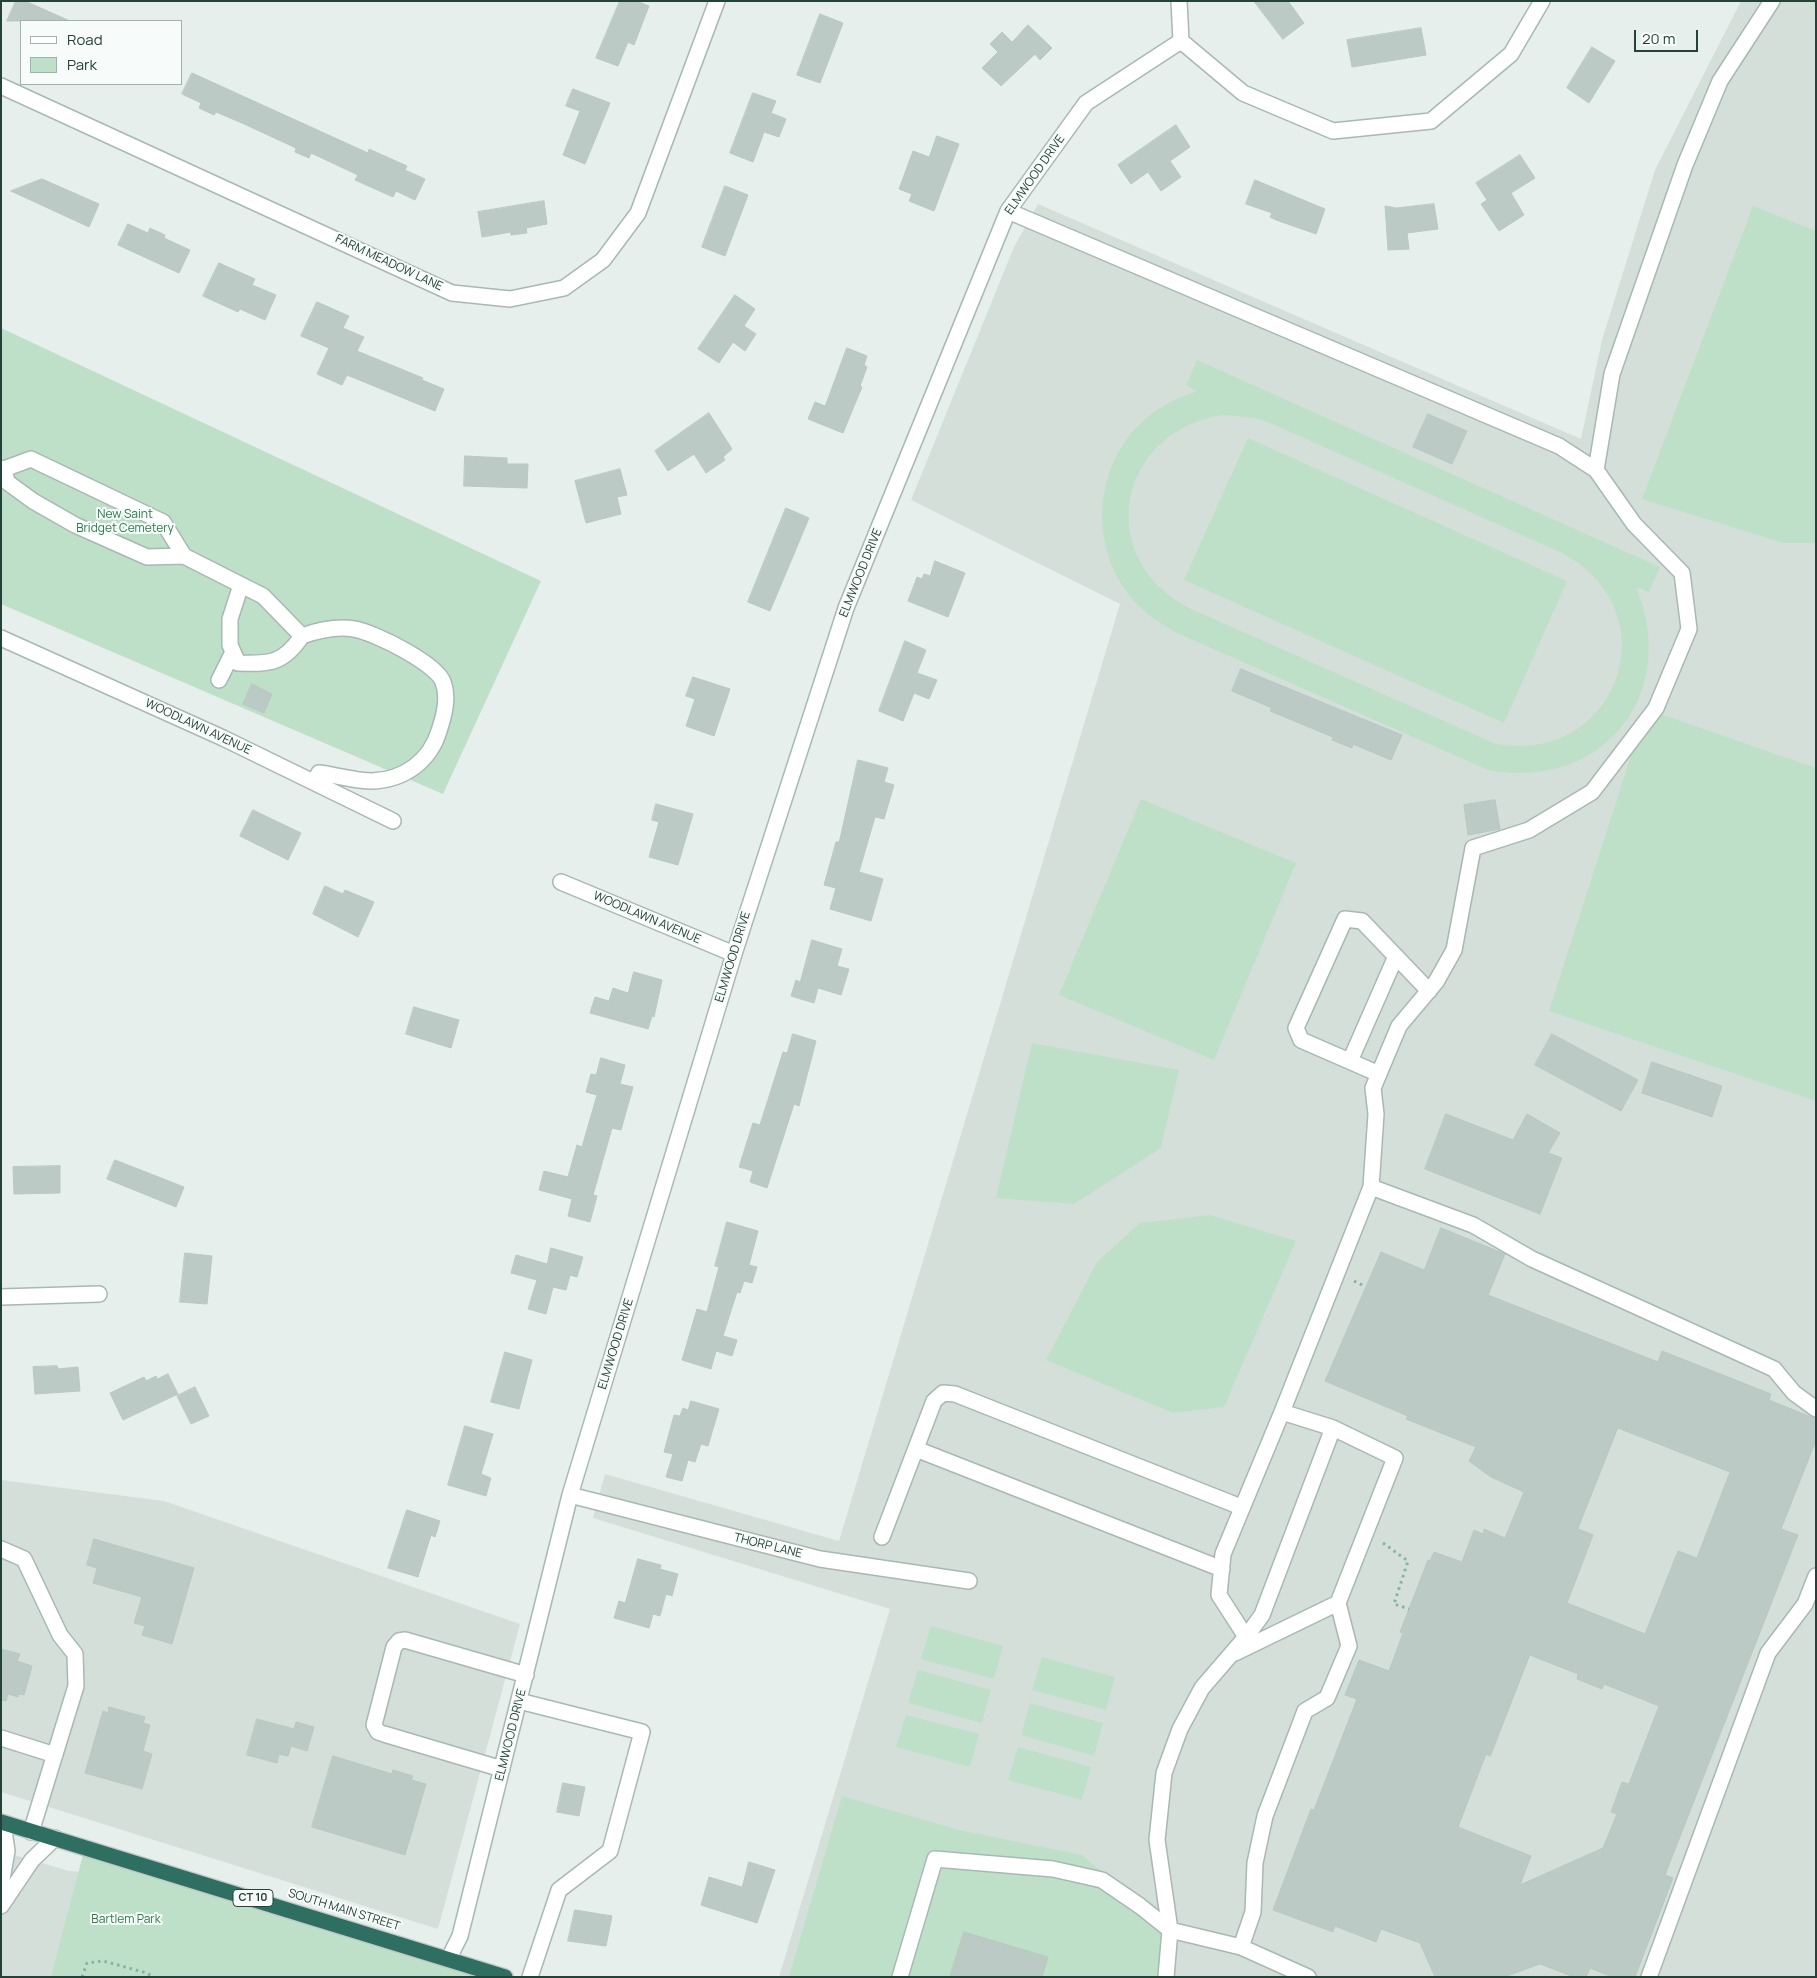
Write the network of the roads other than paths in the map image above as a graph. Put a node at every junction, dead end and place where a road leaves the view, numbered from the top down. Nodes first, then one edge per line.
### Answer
1 (717, 1) edge
2 (1179, 1) edge
3 (1542, 1) edge
4 (1772, 1) edge
5 (1181, 41) junction
6 (1, 86) edge
7 (1008, 211) junction
8 (3, 468) edge
9 (1596, 470) junction
10 (184, 556) junction
11 (240, 584) junction
12 (302, 636) junction
13 (1, 638) edge
14 (233, 652) junction
15 (219, 680) dead end
16 (314, 782) junction
17 (393, 821) dead end
18 (561, 882) dead end
19 (734, 954) junction
20 (1396, 956) junction
21 (1429, 991) junction
22 (1350, 1061) junction
23 (1379, 1074) junction
24 (1370, 1187) junction
25 (99, 1294) dead end
26 (1, 1297) edge
27 (1816, 1409) edge
28 (1282, 1412) junction
29 (1333, 1428) junction
30 (916, 1449) junction
31 (570, 1495) junction
32 (1241, 1507) junction
33 (882, 1537) dead end
34 (1, 1549) edge
35 (1222, 1569) junction
36 (1816, 1576) edge
37 (970, 1581) dead end
38 (1338, 1603) junction
39 (1246, 1637) junction
40 (1229, 1656) junction
41 (526, 1675) junction
42 (519, 1701) junction
43 (1, 1738) edge
44 (54, 1755) junction
45 (502, 1769) junction
46 (2, 1822) edge
47 (31, 1832) junction
48 (55, 1838) junction
49 (1, 1885) edge
50 (1, 1906) edge
51 (1170, 1930) junction
52 (1242, 1947) junction
53 (449, 1958) junction
54 (505, 1977) edge
55 (530, 1977) edge
56 (900, 1977) edge
57 (1166, 1977) edge
58 (1308, 1977) edge
59 (1649, 1977) edge

1 - 6 street, FARM MEADOW LANE
2 - 5 street
3 - 5 street
4 - 9 street
5 - 7 street, ELMWOOD DRIVE
7 - 9 street
7 - 19 street, ELMWOOD DRIVE
8 - 10 street
8 - 10 street
9 - 21 street
10 - 11 street
11 - 12 street
11 - 14 street
12 - 14 street
12 - 16 street
13 - 16 street, WOODLAWN AVENUE
14 - 15 street
16 - 17 street, WOODLAWN AVENUE
18 - 19 street, WOODLAWN AVENUE
19 - 31 street, ELMWOOD DRIVE
20 - 21 street
20 - 22 street
20 - 22 street
21 - 23 street
22 - 23 street
23 - 24 street
24 - 27 street
24 - 28 street
25 - 26 street
28 - 29 street
28 - 32 street
29 - 38 street
29 - 39 street
30 - 32 street
30 - 33 street
30 - 35 street
31 - 37 street, THORP LANE
31 - 41 street, ELMWOOD DRIVE
32 - 35 street
34 - 44 street
35 - 39 street
36 - 59 street
38 - 40 street
38 - 52 street
39 - 40 street
40 - 51 street
41 - 42 street, ELMWOOD DRIVE
41 - 45 street
42 - 45 street, ELMWOOD DRIVE
42 - 55 street
43 - 44 street
44 - 47 street
45 - 53 street, ELMWOOD DRIVE
46 - 47 highway, SOUTH MAIN STREET / CT 10
46 - 49 street
47 - 48 highway, SOUTH MAIN STREET / CT 10
48 - 50 street
48 - 53 highway, SOUTH MAIN STREET / CT 10
51 - 52 street
51 - 56 street
51 - 57 street
52 - 58 street
53 - 54 highway, SOUTH MAIN STREET / CT 10

